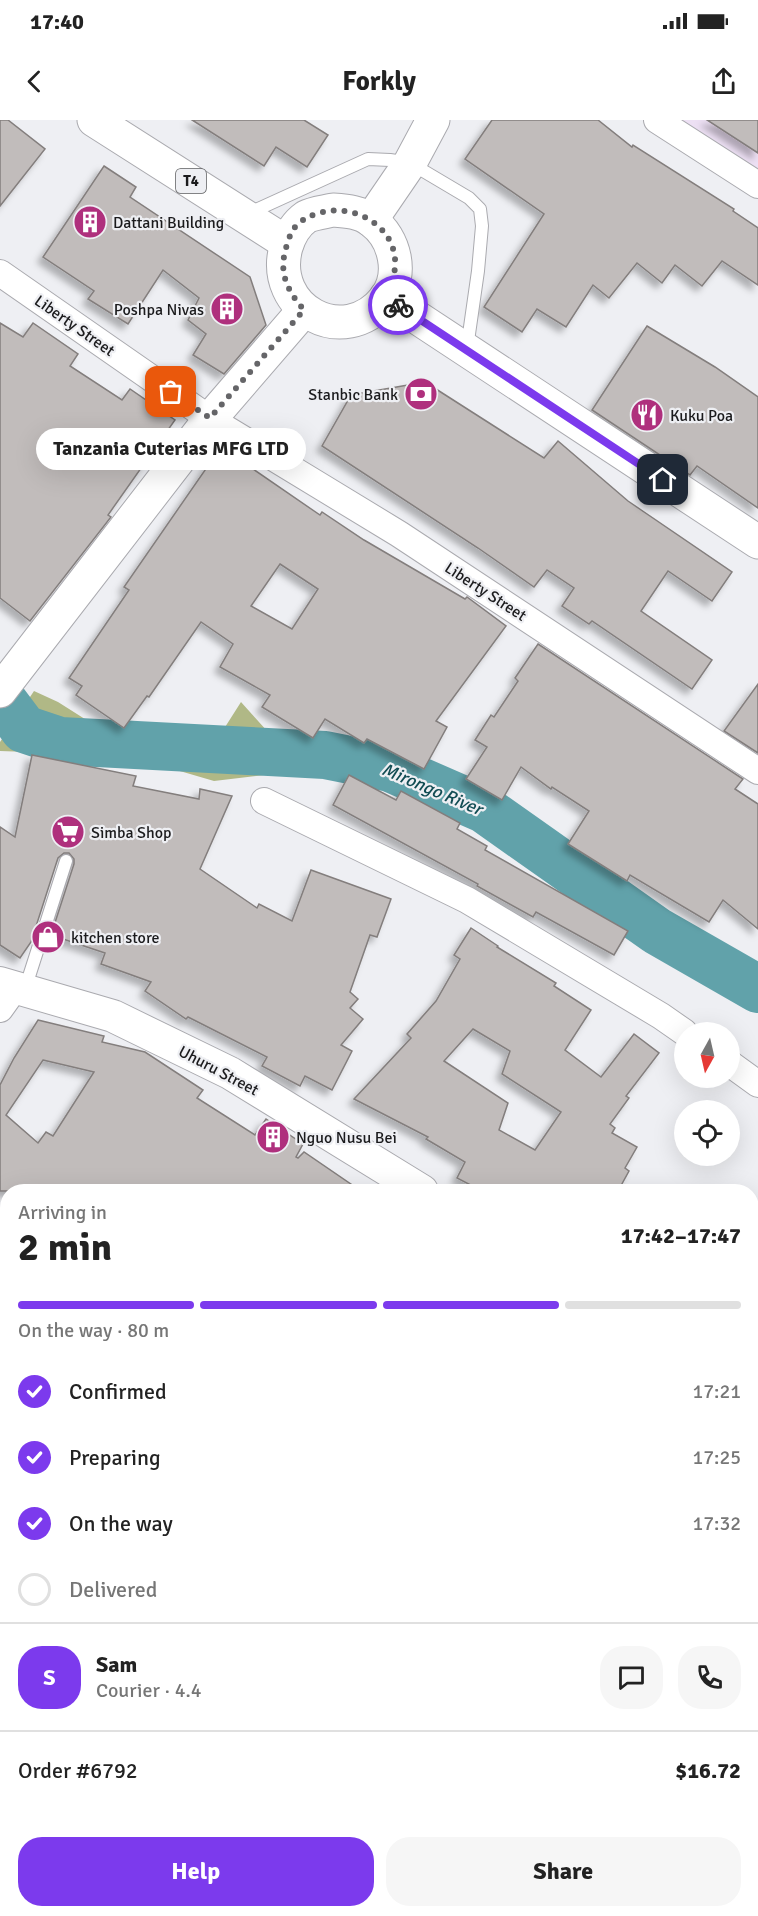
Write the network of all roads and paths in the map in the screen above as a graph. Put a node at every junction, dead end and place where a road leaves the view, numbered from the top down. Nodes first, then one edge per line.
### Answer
1 (94, 120) edge
2 (433, 120) edge
3 (661, 121) edge
4 (410, 164) junction
5 (758, 185) edge
6 (244, 215) junction
7 (371, 220) junction
8 (287, 243) junction
9 (0, 273) edge
10 (386, 297) junction
11 (304, 310) junction
12 (466, 349) junction
13 (210, 418) junction
14 (758, 542) edge
15 (0, 691) edge
16 (758, 771) edge
17 (264, 801) dead end
18 (66, 861) dead end
19 (10, 993) edge
20 (674, 1025) edge
21 (740, 1072) edge
22 (758, 1084) edge
23 (411, 1184) edge

1 - 6 main road, T4
2 - 4 main road
3 - 5 street
4 - 6 lane
4 - 7 main road
4 - 12 lane
6 - 8 main road, T4
7 - 8 main road
7 - 10 main road
8 - 11 main road
9 - 13 street, Liberty Street
10 - 11 main road
10 - 12 main road
11 - 13 main road
12 - 14 main road
13 - 15 main road
13 - 16 street, Liberty Street
17 - 20 street
18 - 19 lane
19 - 23 street, Uhuru Street
21 - 22 street

